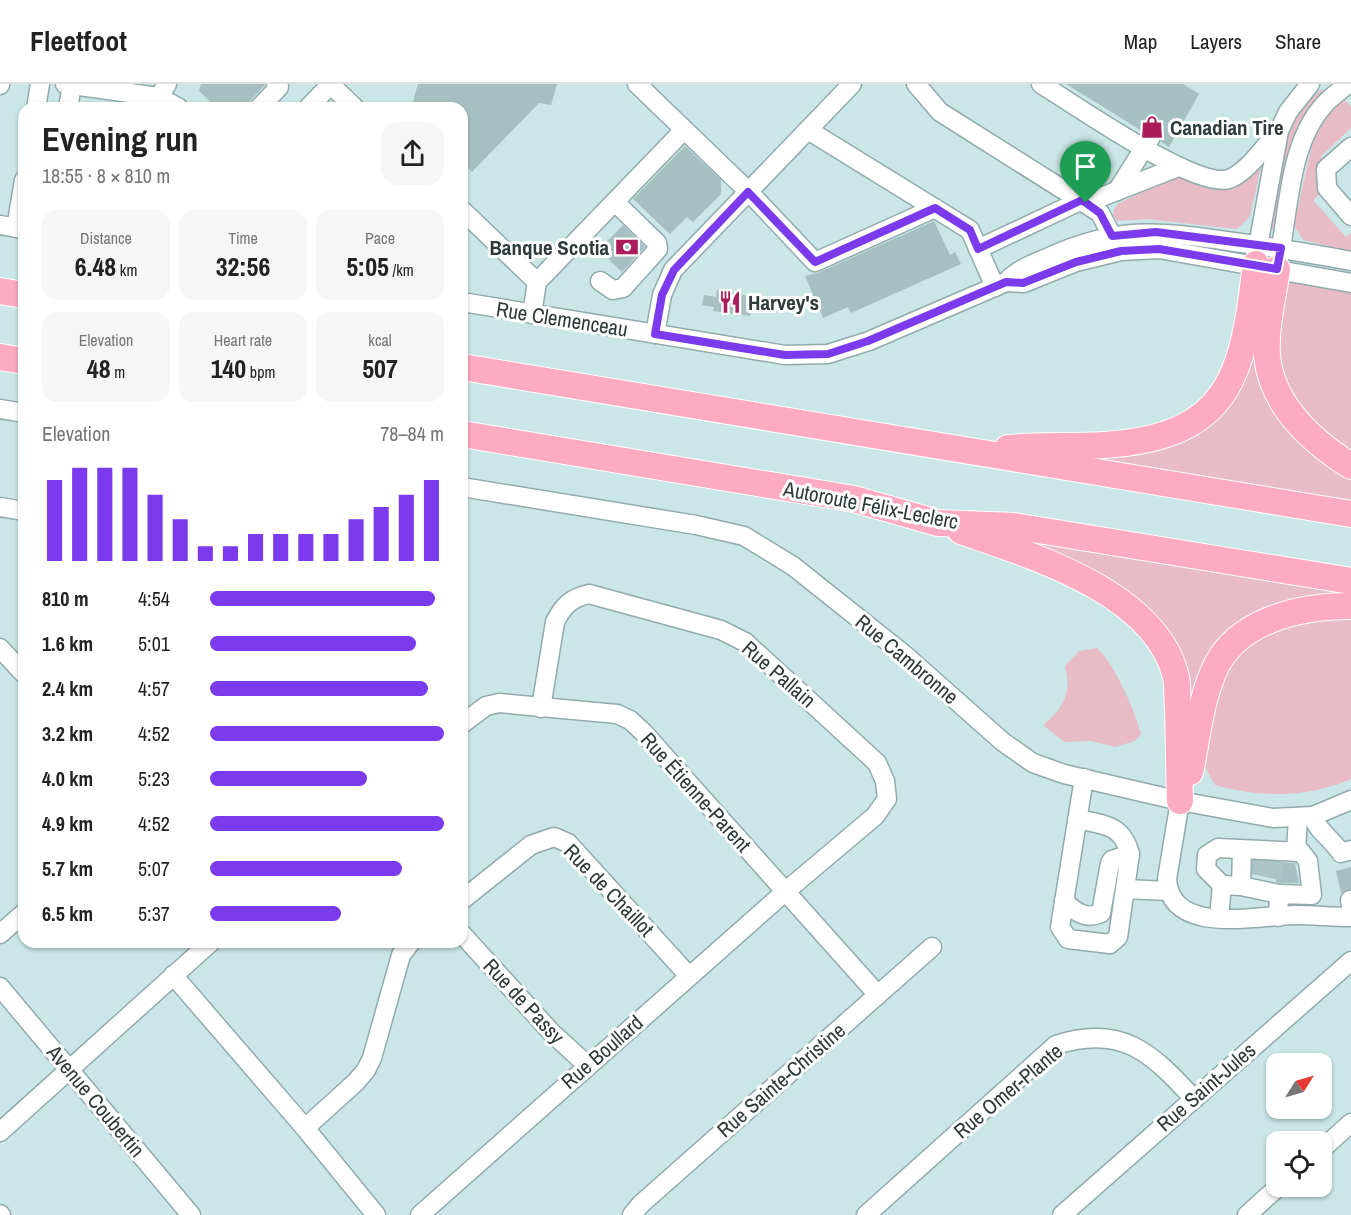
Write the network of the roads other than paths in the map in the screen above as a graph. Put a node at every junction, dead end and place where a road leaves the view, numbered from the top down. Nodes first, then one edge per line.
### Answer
1 (40, 84) edge
2 (276, 84) edge
3 (330, 84) edge
4 (637, 84) edge
5 (852, 84) edge
6 (916, 84) edge
7 (1041, 84) edge
8 (1310, 84) edge
9 (69, 85) edge
10 (1347, 87) edge
11 (153, 90) edge
12 (103, 99) edge
13 (37, 102) edge
14 (68, 102) edge
15 (170, 102) edge
16 (265, 102) edge
17 (314, 102) edge
18 (349, 102) edge
19 (684, 130) junction
20 (808, 130) junction
21 (1279, 131) junction
22 (1148, 142) junction
23 (1351, 147) edge
24 (1178, 167) junction
25 (1117, 191) junction
26 (748, 192) junction
27 (615, 202) junction
28 (1084, 202) junction
29 (18, 206) edge
30 (935, 208) junction
31 (468, 216) edge
32 (1351, 216) edge
33 (13, 227) edge
34 (1112, 236) junction
35 (978, 249) junction
36 (1268, 257) junction
37 (1351, 261) edge
38 (600, 281) dead end
39 (537, 282) junction
40 (1351, 283) edge
41 (1000, 284) junction
42 (0, 291) edge
43 (18, 294) edge
44 (468, 303) edge
45 (532, 314) junction
46 (655, 334) junction
47 (0, 357) edge
48 (18, 360) edge
49 (468, 368) edge
50 (0, 410) edge
51 (18, 412) edge
52 (468, 435) edge
53 (972, 451) junction
54 (1351, 466) edge
55 (468, 488) edge
56 (0, 507) edge
57 (18, 510) edge
58 (1351, 514) edge
59 (938, 523) junction
60 (1351, 581) edge
61 (1351, 606) edge
62 (0, 648) edge
63 (18, 668) edge
64 (541, 708) junction
65 (468, 720) edge
66 (1084, 778) junction
67 (1351, 800) edge
68 (1180, 801) junction
69 (1306, 816) junction
70 (1273, 818) junction
71 (1077, 819) junction
72 (1242, 850) junction
73 (1351, 850) edge
74 (1296, 852) junction
75 (1130, 854) junction
76 (1269, 854) junction
77 (1257, 886) junction
78 (1125, 889) junction
79 (786, 891) junction
80 (1168, 891) junction
81 (468, 895) edge
82 (1350, 900) edge
83 (1064, 901) junction
84 (1351, 906) edge
85 (1278, 917) junction
86 (18, 918) edge
87 (1219, 918) junction
88 (1351, 918) edge
89 (0, 934) edge
90 (468, 941) edge
91 (932, 947) dead end
92 (204, 948) edge
93 (406, 948) edge
94 (1351, 961) edge
95 (173, 975) junction
96 (689, 976) junction
97 (0, 987) edge
98 (878, 995) junction
99 (587, 1065) junction
100 (69, 1068) junction
101 (1193, 1098) junction
102 (1351, 1123) edge
103 (305, 1128) junction
104 (0, 1132) edge
105 (1332, 1140) edge
106 (1267, 1197) edge
107 (191, 1215) edge
108 (376, 1215) edge
109 (420, 1215) edge
110 (632, 1215) edge
111 (866, 1215) edge
112 (1062, 1215) edge
113 (1247, 1215) edge

1 - 13 street
2 - 16 street
3 - 17 street
3 - 18 street
4 - 19 street
5 - 20 street
6 - 28 street
7 - 22 street
8 - 21 street
9 - 12 street
9 - 14 street
10 - 36 street
11 - 12 street
11 - 15 street
19 - 26 street
19 - 27 street
20 - 26 street
20 - 30 street
21 - 24 street
21 - 36 street
22 - 24 street
22 - 25 street
23 - 32 street
24 - 25 street
25 - 28 street
26 - 30 street
26 - 46 street
27 - 38 street
27 - 39 street
28 - 34 street
28 - 35 street
29 - 33 street
30 - 35 street
31 - 39 street
34 - 36 street, Rue Clemenceau
34 - 41 street, Rue Clemenceau
35 - 41 street
36 - 37 street, Rue Clemenceau
36 - 40 street, Rue Clemenceau
36 - 41 street, Rue Clemenceau
36 - 53 highway
36 - 54 highway
39 - 45 street
41 - 46 street, Rue Clemenceau
42 - 43 highway
44 - 45 street, Rue Clemenceau
45 - 46 street, Rue Clemenceau
47 - 48 highway
49 - 53 highway
50 - 51 street
52 - 59 highway, Autoroute Félix-Leclerc
53 - 58 highway
55 - 66 street, Rue Cambronne
56 - 57 street
59 - 60 highway, Autoroute Félix-Leclerc
59 - 68 highway
61 - 68 highway
62 - 63 street
64 - 65 street, Rue Étienne-Parent
64 - 79 street, Rue Étienne-Parent
64 - 79 street, Rue Pallain
66 - 68 street, Rue Cambronne
66 - 71 street
67 - 69 street, Rue Cambronne
68 - 70 street, Rue Cambronne
68 - 80 street
69 - 70 street, Rue Cambronne
69 - 73 street
69 - 74 street
70 - 76 street
71 - 75 street
71 - 83 street
72 - 76 street
72 - 77 street
72 - 77 street
74 - 76 street
74 - 77 street
75 - 78 street
75 - 83 street
77 - 85 street
77 - 87 street
78 - 80 street
78 - 83 street
79 - 96 street, Rue Boullard
79 - 98 street, Rue Étienne-Parent
80 - 87 street
81 - 96 street, Rue de Chaillot
82 - 84 street
85 - 87 street
85 - 88 street
86 - 89 street
90 - 99 street, Rue de Passy
91 - 98 street, Rue Sainte-Christine
92 - 95 street
93 - 103 street
94 - 101 street, Rue Saint-Jules
95 - 100 street
95 - 103 street
96 - 99 street, Rue Boullard
97 - 100 street, Avenue Coubertin
98 - 110 street, Rue Sainte-Christine
99 - 109 street, Rue Boullard
100 - 104 street
100 - 107 street, Avenue Coubertin
101 - 111 street, Rue Omer-Plante
101 - 112 street, Rue Saint-Jules
102 - 105 street
103 - 108 street
106 - 113 street

